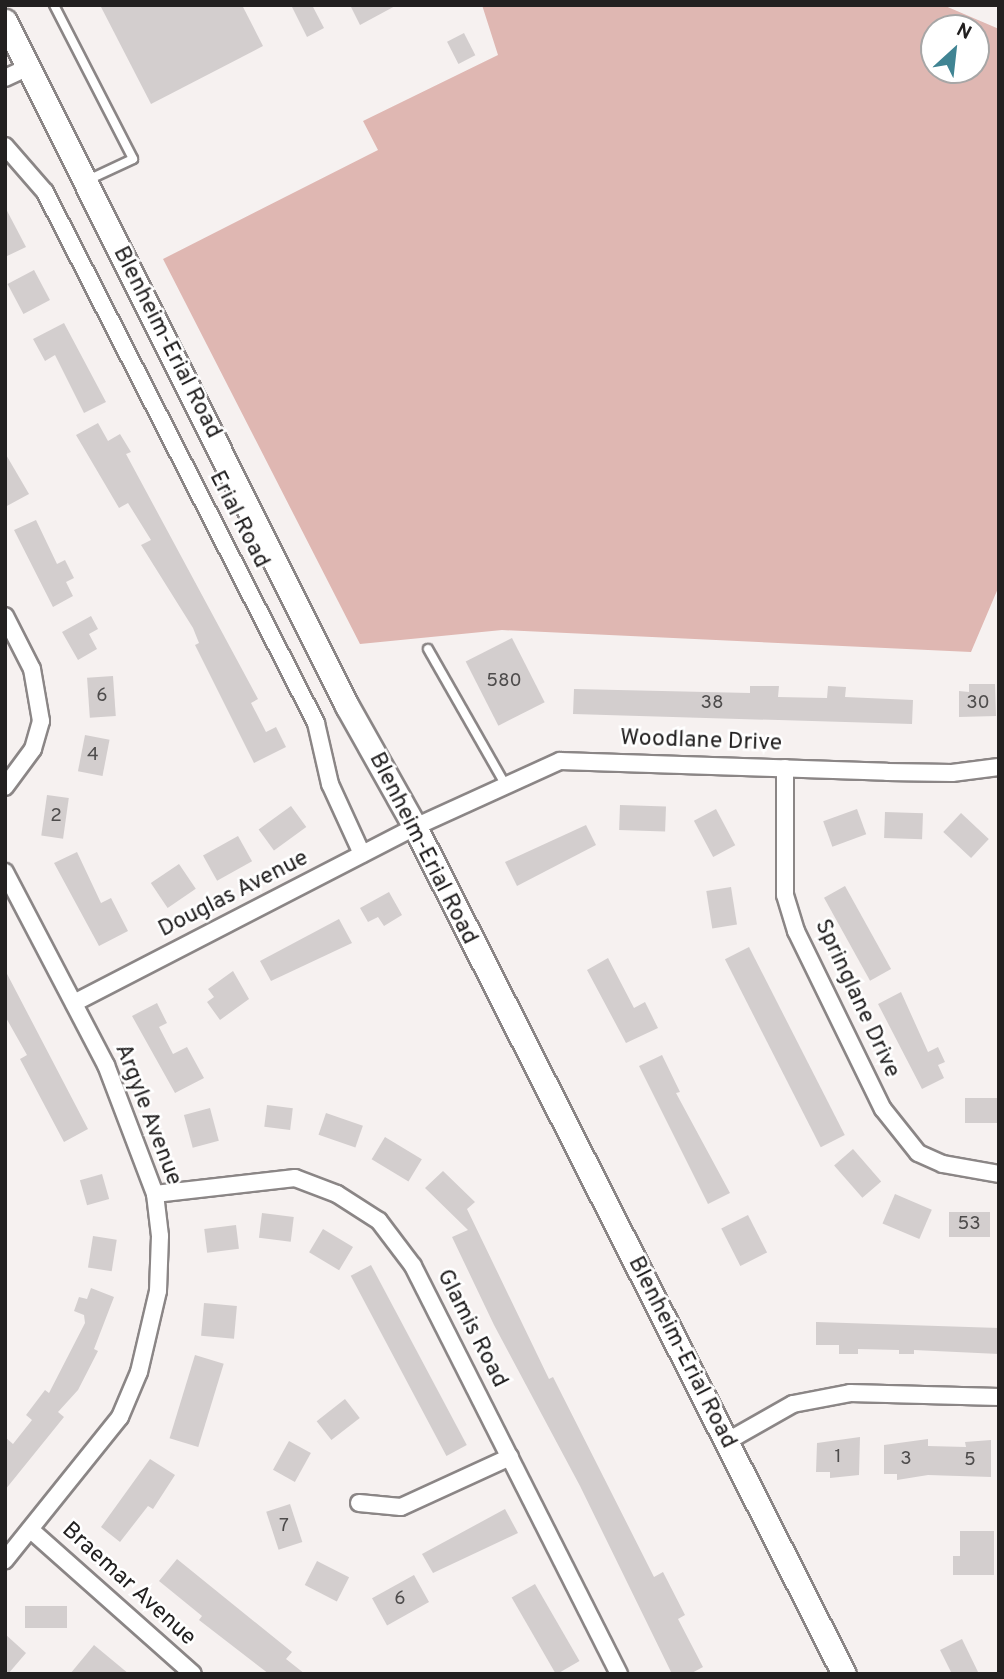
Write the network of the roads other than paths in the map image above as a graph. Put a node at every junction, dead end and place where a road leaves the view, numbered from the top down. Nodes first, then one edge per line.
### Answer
1 (54, 5) edge
2 (5, 21) edge
3 (29, 67) junction
4 (5, 78) edge
5 (5, 146) edge
6 (85, 181) junction
7 (5, 617) edge
8 (428, 649) dead end
9 (999, 766) edge
10 (785, 768) junction
11 (505, 784) junction
12 (5, 787) edge
13 (415, 827) junction
14 (362, 853) junction
15 (5, 872) edge
16 (74, 1003) junction
17 (999, 1174) edge
18 (155, 1194) junction
19 (999, 1397) edge
20 (726, 1442) junction
21 (510, 1457) junction
22 (359, 1503) dead end
23 (32, 1531) junction
24 (5, 1560) edge
25 (194, 1674) edge
26 (619, 1674) edge
27 (844, 1674) edge

1 - 6 lane
2 - 3 main road, Blenheim-Erial Road
3 - 4 street
3 - 6 main road, Blenheim-Erial Road
5 - 14 street, Erial Road
6 - 13 main road, Blenheim-Erial Road
7 - 12 street
8 - 11 lane
9 - 10 street, Woodlane Drive
10 - 11 street, Woodlane Drive
10 - 17 street, Springlane Drive
11 - 13 street, Woodlane Drive
13 - 14 street, Douglas Avenue
13 - 20 main road, Blenheim-Erial Road
14 - 16 street, Douglas Avenue
15 - 16 street, Argyle Avenue
16 - 18 street, Argyle Avenue
18 - 21 street, Glamis Road
18 - 23 street, Argyle Avenue
19 - 20 street
20 - 27 main road, Blenheim-Erial Road
21 - 22 street
21 - 26 street, Glamis Road
23 - 24 street, Argyle Avenue
23 - 25 street, Braemar Avenue

